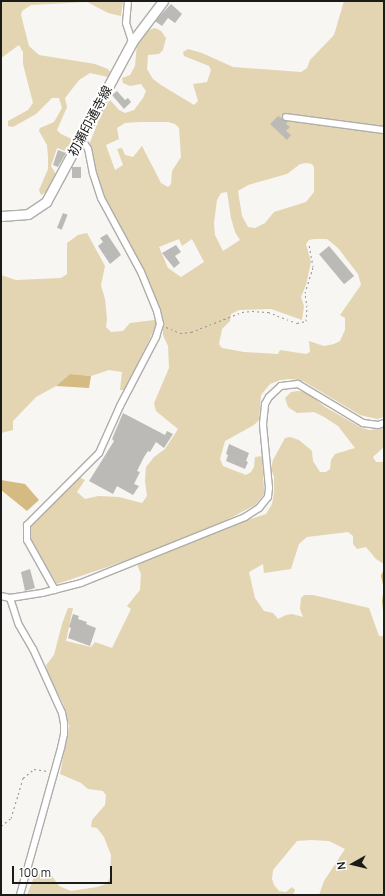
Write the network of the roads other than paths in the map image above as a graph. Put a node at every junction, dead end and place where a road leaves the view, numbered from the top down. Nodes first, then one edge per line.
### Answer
1 (128, 1) edge
2 (163, 1) edge
3 (132, 42) junction
4 (286, 117) dead end
5 (384, 130) edge
6 (81, 138) junction
7 (1, 216) edge
8 (384, 423) edge
9 (55, 590) junction
10 (1, 596) edge
11 (10, 598) junction
12 (20, 895) edge

1 - 3 street
2 - 3 main road, 初瀬印通寺線
3 - 6 main road, 初瀬印通寺線
4 - 5 street
6 - 7 main road, 初瀬印通寺線
6 - 9 street
8 - 9 street
9 - 11 street
10 - 11 street
11 - 12 street

